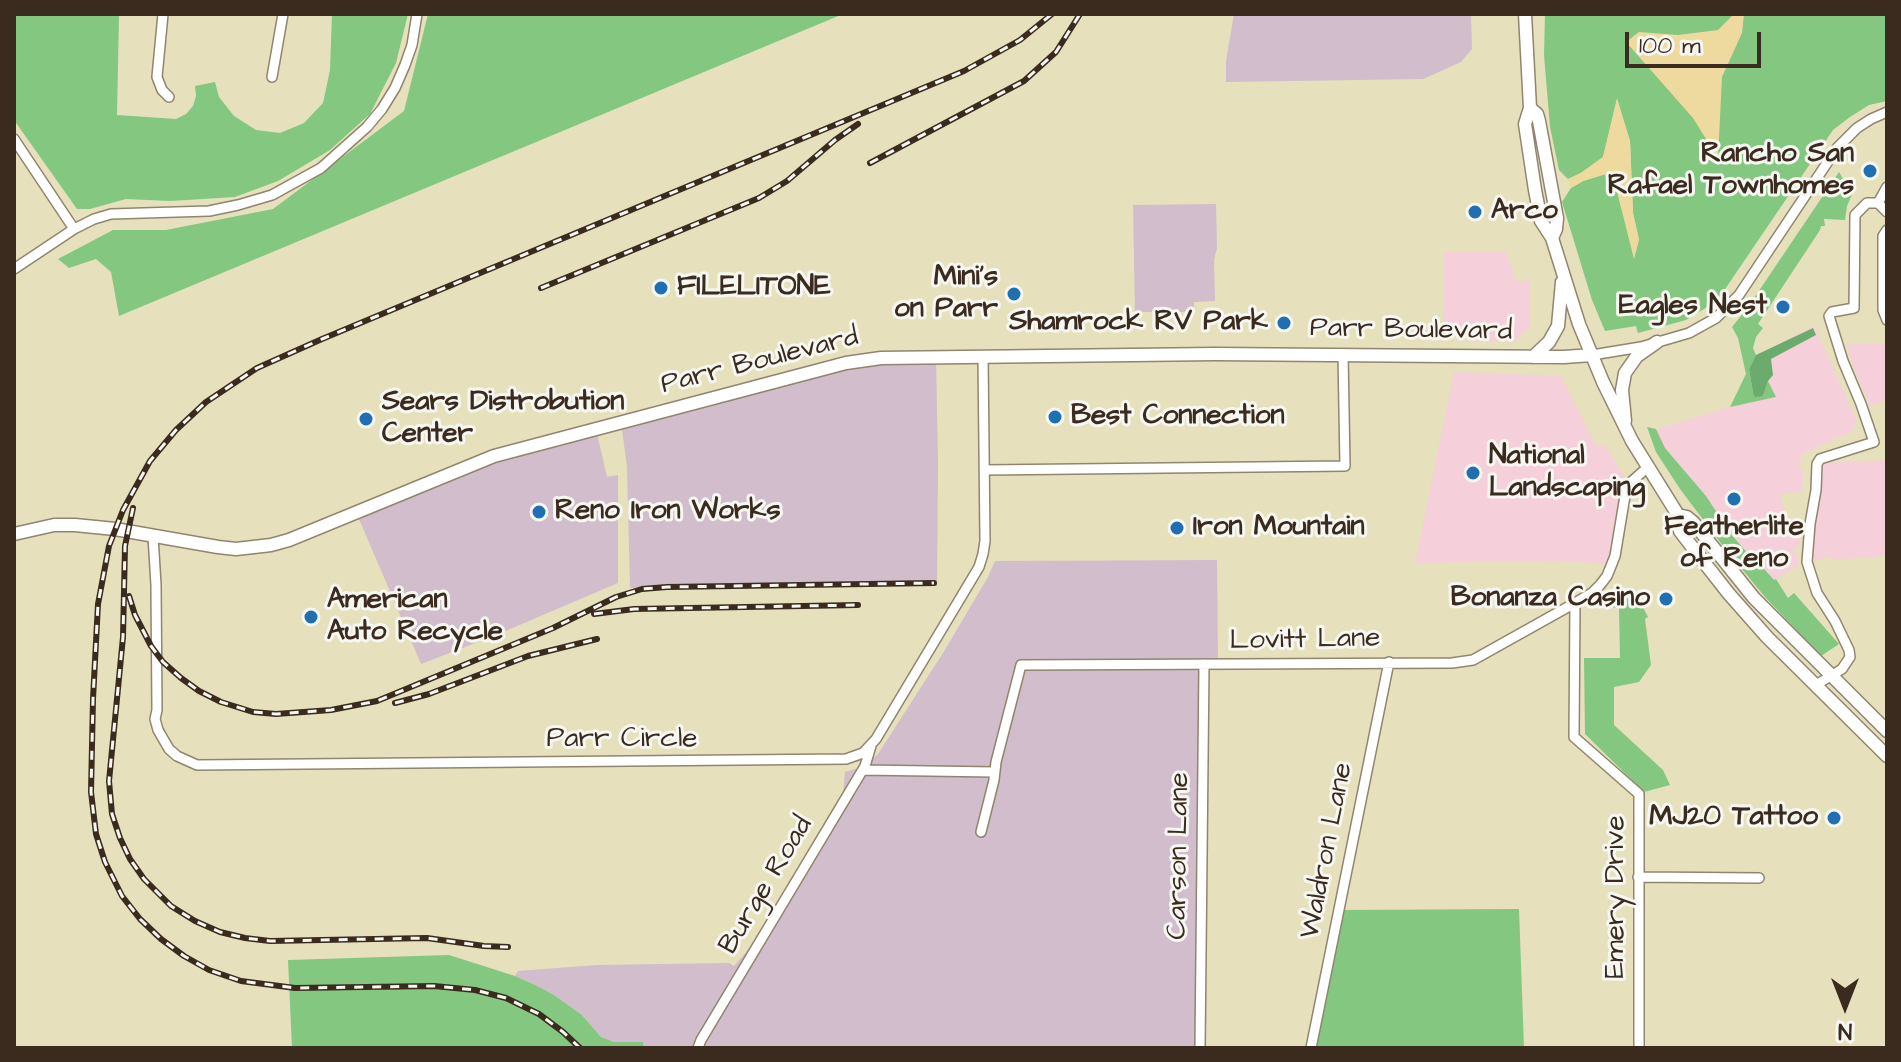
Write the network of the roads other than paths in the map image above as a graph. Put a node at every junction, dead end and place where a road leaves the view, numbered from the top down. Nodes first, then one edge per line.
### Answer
1 (163, 14) edge
2 (283, 14) edge
3 (417, 14) edge
4 (1525, 14) edge
5 (272, 77) dead end
6 (169, 97) dead end
7 (1887, 112) edge
8 (14, 139) edge
9 (1887, 187) edge
10 (1872, 203) junction
11 (1887, 212) edge
12 (74, 229) junction
13 (1887, 230) edge
14 (14, 269) edge
15 (1562, 271) junction
16 (1887, 320) edge
17 (1657, 342) junction
18 (1343, 354) junction
19 (1592, 355) junction
20 (983, 356) junction
21 (1533, 357) junction
22 (1626, 428) junction
23 (1648, 467) junction
24 (985, 470) junction
25 (1678, 515) junction
26 (14, 534) edge
27 (153, 536) junction
28 (1575, 603) junction
29 (1389, 662) junction
30 (1204, 664) junction
31 (1833, 676) junction
32 (1816, 685) junction
33 (1887, 731) edge
34 (871, 746) junction
35 (1887, 756) edge
36 (863, 770) junction
37 (995, 772) junction
38 (981, 832) dead end
39 (1638, 877) junction
40 (1759, 878) dead end
41 (698, 1048) edge
42 (1200, 1048) edge
43 (1311, 1048) edge
44 (1639, 1048) edge

1 - 6 street
2 - 5 street
3 - 12 street
4 - 15 main road
7 - 17 street
8 - 12 street
9 - 10 street
10 - 11 street
10 - 31 street
12 - 14 street
13 - 16 street
15 - 19 main road
15 - 21 main road
17 - 19 street
17 - 22 main road
18 - 20 main road, Parr Boulevard
18 - 21 main road, Parr Boulevard
18 - 24 street
19 - 21 main road, Parr Boulevard
19 - 22 main road
20 - 24 street
20 - 27 main road, Parr Boulevard
22 - 23 main road
23 - 25 main road
23 - 28 street
24 - 34 street
25 - 31 main road
25 - 32 main road
26 - 27 main road, Parr Boulevard
27 - 34 street, Parr Circle
28 - 29 street, Lovitt Lane
28 - 39 street, Emery Drive
29 - 30 street, Lovitt Lane
29 - 43 street, Waldron Lane
30 - 37 street, Lovitt Lane
30 - 42 street, Carson Lane
31 - 32 street
31 - 33 main road
32 - 35 main road
34 - 36 street, Burge Road
36 - 37 street
36 - 41 street, Burge Road
37 - 38 street
39 - 40 street
39 - 44 street, Emery Drive

